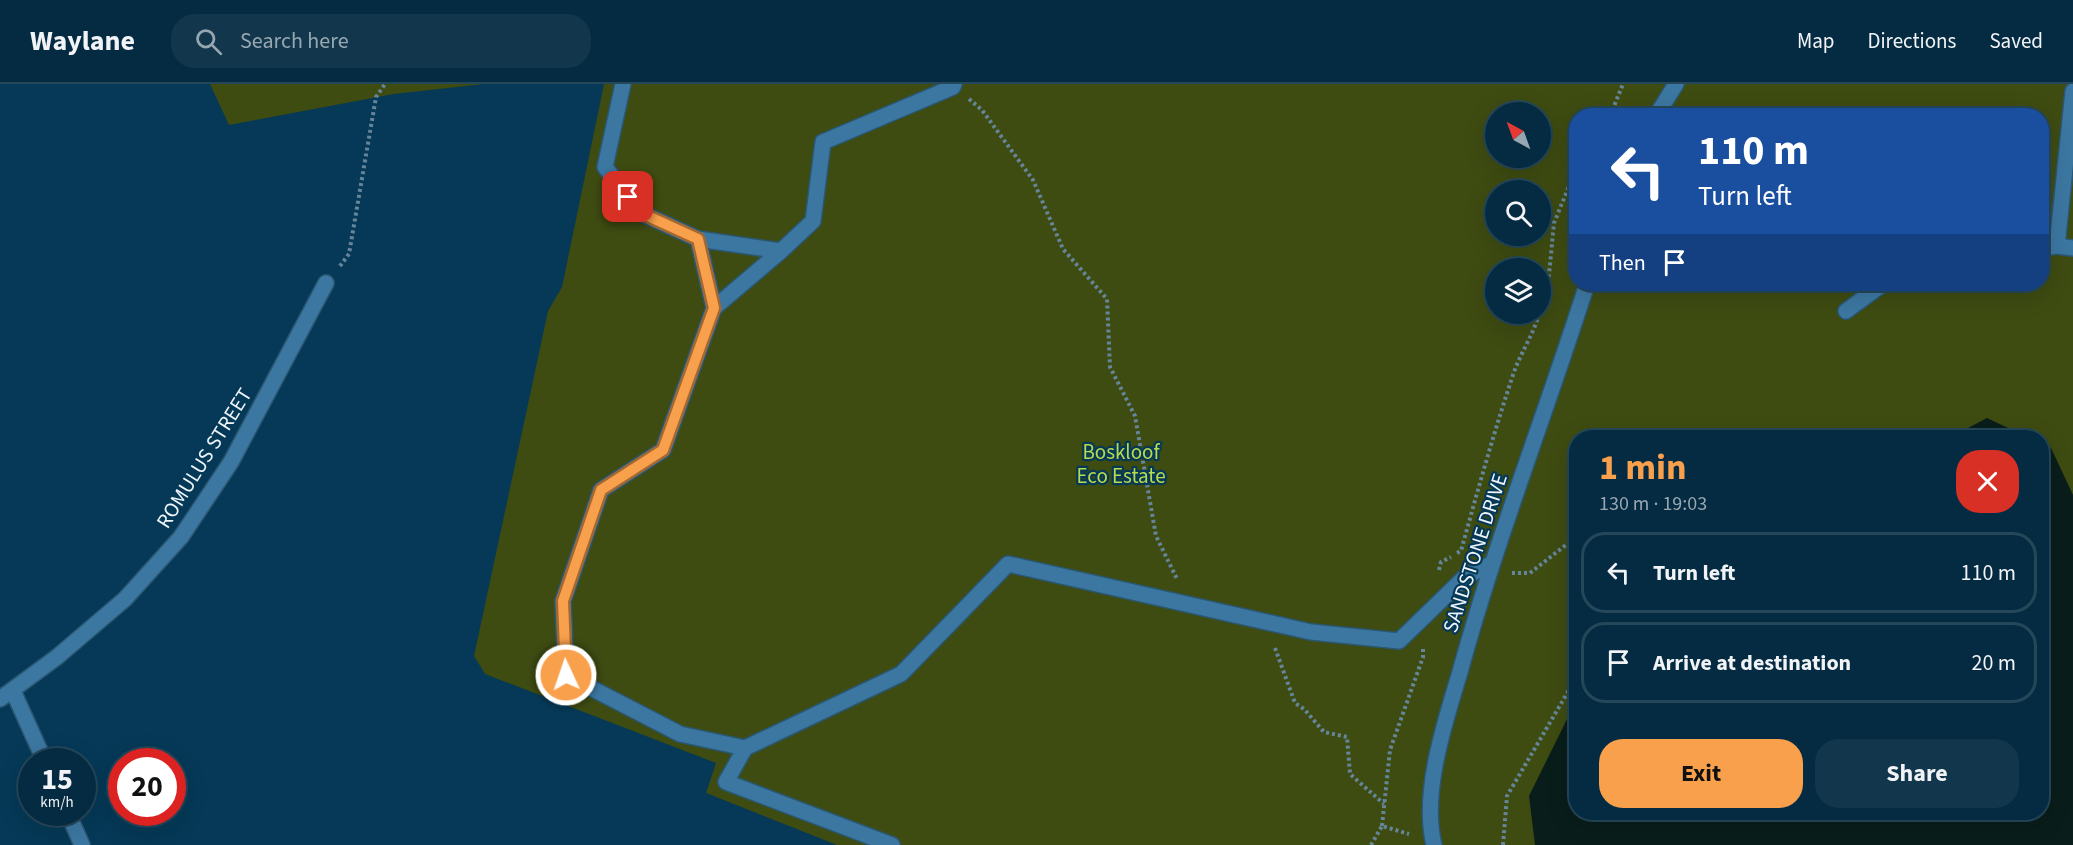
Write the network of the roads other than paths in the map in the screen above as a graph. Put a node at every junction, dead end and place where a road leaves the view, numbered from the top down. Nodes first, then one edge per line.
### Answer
1 (623, 84) edge
2 (1676, 84) edge
3 (955, 85) edge
4 (2073, 92) edge
5 (1661, 108) edge
6 (698, 239) junction
7 (2049, 247) edge
8 (2073, 248) edge
9 (781, 251) junction
10 (326, 283) road end
11 (1585, 291) edge
12 (1873, 291) edge
13 (714, 308) junction
14 (1846, 311) dead end
15 (1491, 564) junction
16 (7, 695) edge
17 (37, 748) edge
18 (745, 748) junction
19 (74, 826) edge
20 (1433, 844) edge
21 (82, 845) edge
22 (892, 845) edge

1 - 6 street
2 - 5 street
3 - 9 street
4 - 7 street
6 - 9 street
6 - 13 street
7 - 8 street
9 - 13 street
10 - 16 street, ROMULUS STREET
11 - 15 street, SANDSTONE DRIVE
12 - 14 street
13 - 18 street
15 - 18 street
15 - 20 street, SANDSTONE DRIVE
16 - 17 street
18 - 22 street
19 - 21 street

